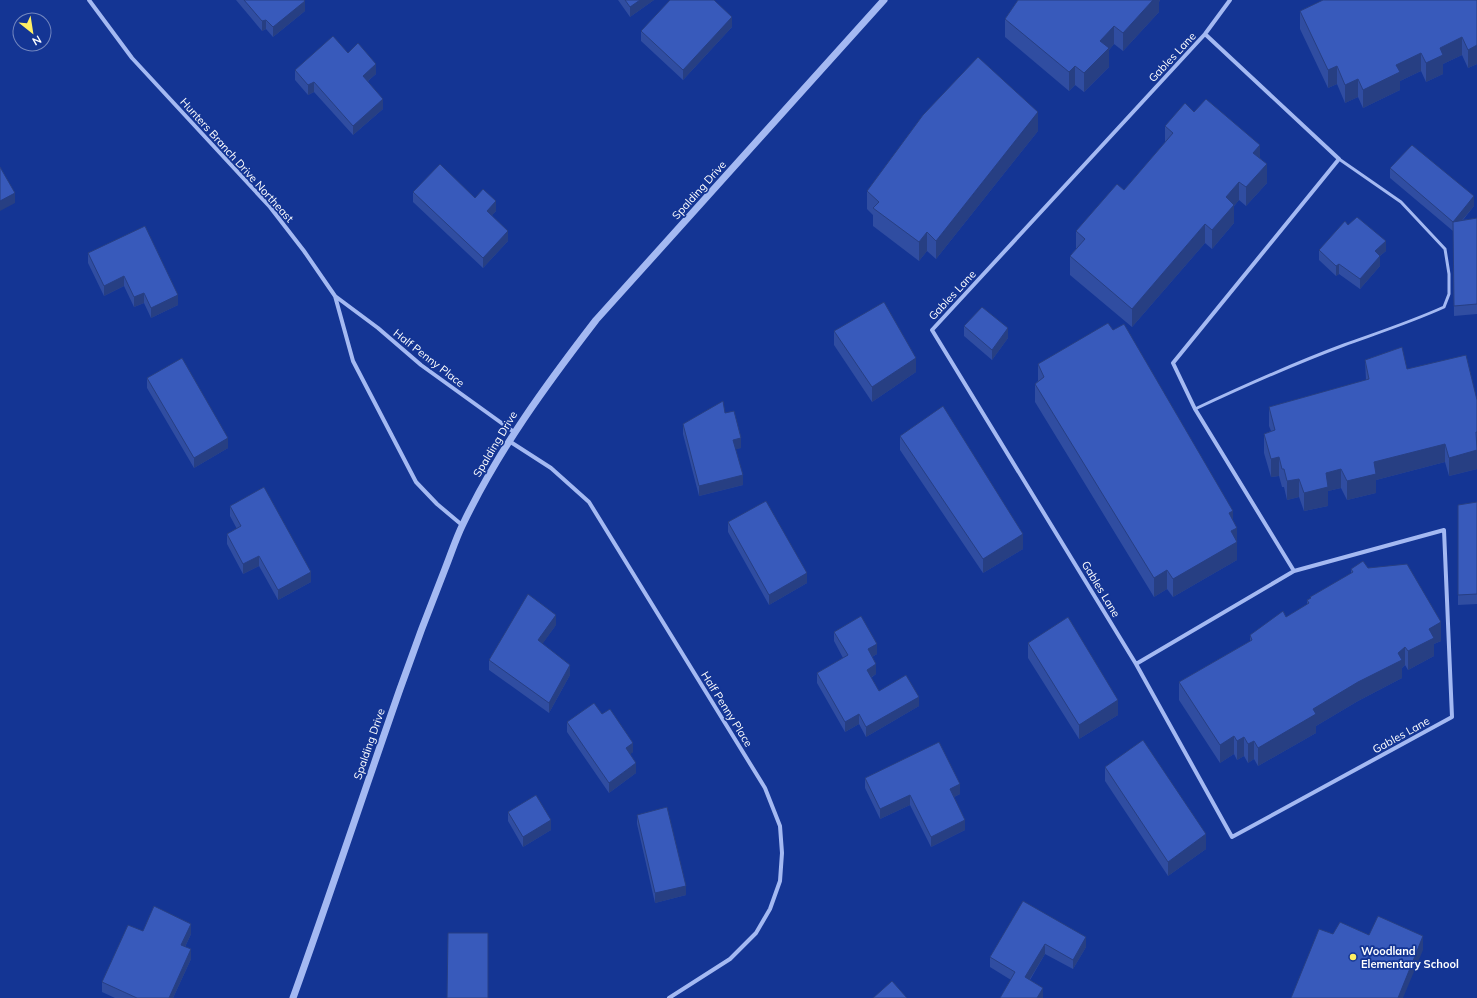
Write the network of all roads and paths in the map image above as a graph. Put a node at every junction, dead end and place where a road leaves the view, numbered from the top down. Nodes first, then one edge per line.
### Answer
1 (89, 0) edge
2 (884, 0) edge
3 (1230, 0) edge
4 (1205, 34) junction
5 (1339, 159) junction
6 (335, 296) junction
7 (1195, 409) junction
8 (514, 432) junction
9 (509, 441) junction
10 (462, 525) junction
11 (1294, 571) junction
12 (1136, 664) junction
13 (293, 998) edge
14 (669, 998) edge

1 - 6 street, Hunters Branch Drive Northeast
2 - 8 street, Spalding Drive
3 - 4 street, Gables Lane
4 - 5 street
4 - 12 street, Gables Lane
5 - 7 street
5 - 7 lane
6 - 8 street, Half Penny Place
6 - 10 street, Hunters Branch Drive Northeast
7 - 11 street
8 - 9 street, Spalding Drive
9 - 10 street, Spalding Drive
9 - 14 street, Half Penny Place
10 - 13 street, Spalding Drive
11 - 12 street, Gables Lane
11 - 12 street, Gables Lane

